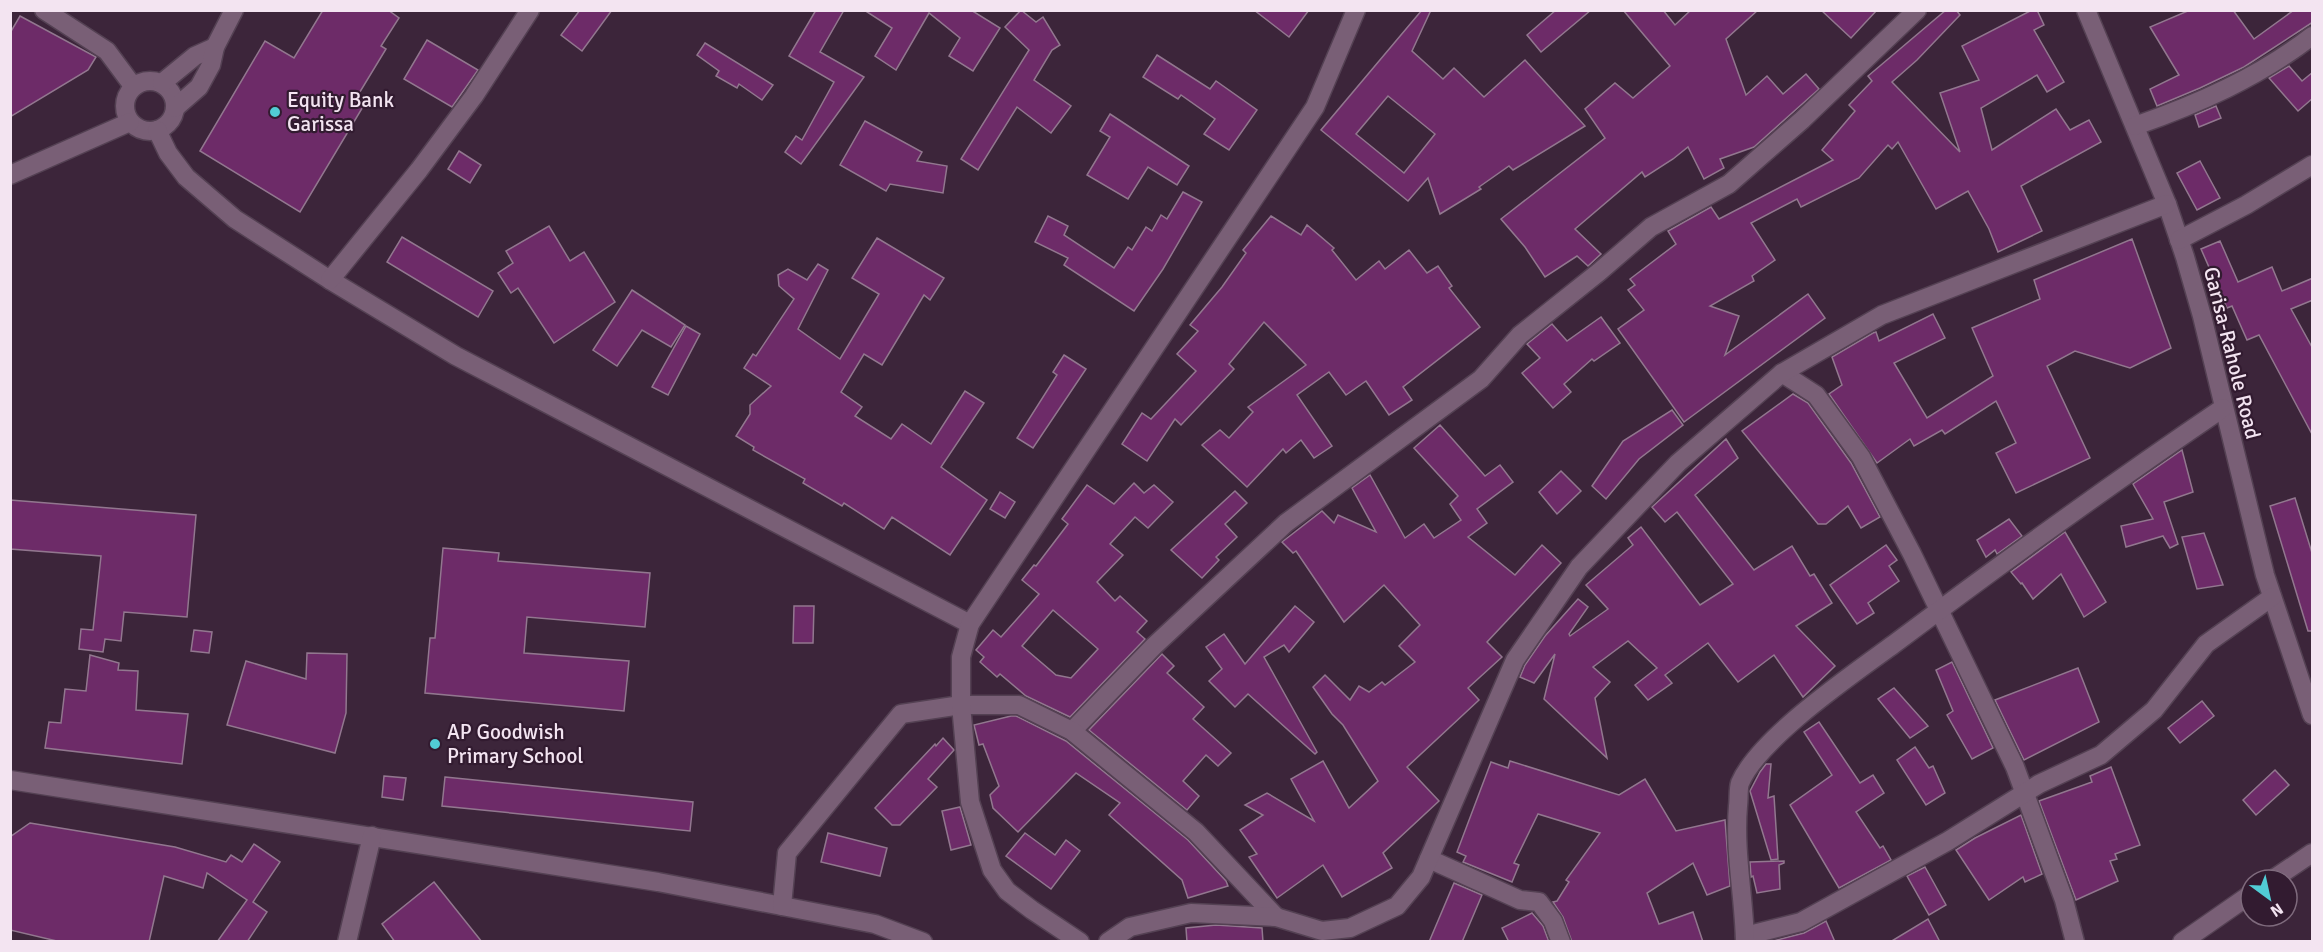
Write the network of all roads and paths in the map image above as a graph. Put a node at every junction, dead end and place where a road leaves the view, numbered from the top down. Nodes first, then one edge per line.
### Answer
1 (44, 10) edge
2 (234, 10) edge
3 (530, 10) edge
4 (1356, 10) edge
5 (1917, 10) edge
6 (2086, 10) edge
7 (2313, 36) edge
8 (215, 47) junction
9 (162, 83) junction
10 (133, 86) junction
11 (175, 108) junction
12 (130, 122) junction
13 (2135, 126) junction
14 (157, 130) junction
15 (2313, 165) edge
16 (10, 175) edge
17 (2166, 204) junction
18 (2179, 240) junction
19 (330, 280) junction
20 (1782, 373) junction
21 (2223, 408) junction
22 (2272, 597) junction
23 (1939, 610) junction
24 (970, 624) junction
25 (961, 705) junction
26 (2313, 715) edge
27 (1072, 730) junction
28 (10, 780) edge
29 (2025, 793) junction
30 (372, 836) junction
31 (2313, 853) edge
32 (1429, 859) junction
33 (2290, 868) edge
34 (2239, 902) edge
35 (782, 906) junction
36 (1276, 917) junction
37 (1745, 939) edge
38 (347, 942) edge
39 (922, 942) edge
40 (1080, 942) edge
41 (1108, 942) edge
42 (1561, 942) edge
43 (2075, 942) edge
44 (2182, 942) edge

1 - 10 street
2 - 8 street
3 - 19 street
4 - 24 street
5 - 27 street
6 - 13 street, Garisa-Rahole Road
7 - 13 street
8 - 9 street
8 - 11 street
9 - 10 street
9 - 11 street
10 - 12 street
11 - 14 street
12 - 14 street
12 - 16 street
13 - 17 street, Garisa-Rahole Road
14 - 19 street
15 - 18 street
17 - 18 street, Garisa-Rahole Road
17 - 20 street
18 - 21 street, Garisa-Rahole Road
19 - 24 street
20 - 23 street
20 - 32 street
21 - 22 street, Garisa-Rahole Road
21 - 23 street
22 - 26 street, Garisa-Rahole Road
22 - 29 street
23 - 29 street
23 - 37 street
24 - 25 street
25 - 27 street
25 - 35 street
25 - 40 street
27 - 36 street
28 - 30 street
29 - 37 street
29 - 43 street
30 - 35 street
30 - 38 street
31 - 33 street
32 - 36 street
32 - 42 street
34 - 44 street
35 - 39 street
36 - 41 street

